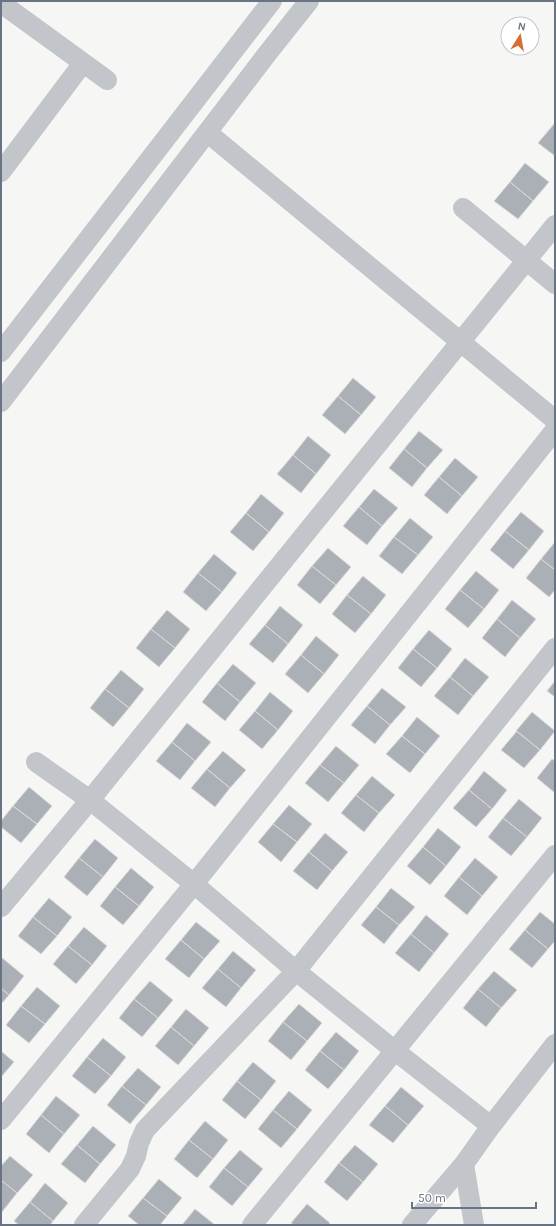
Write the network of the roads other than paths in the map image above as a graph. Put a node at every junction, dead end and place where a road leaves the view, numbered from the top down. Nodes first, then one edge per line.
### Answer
1 (272, 1) edge
2 (309, 1) edge
3 (1, 3) edge
4 (83, 62) junction
5 (107, 80) dead end
6 (208, 133) junction
7 (1, 172) edge
8 (463, 208) dead end
9 (555, 225) edge
10 (526, 260) junction
11 (555, 284) edge
12 (461, 342) junction
13 (1, 352) edge
14 (1, 402) edge
15 (555, 420) edge
16 (555, 430) edge
17 (555, 648) edge
18 (36, 762) dead end
19 (90, 800) junction
20 (555, 855) edge
21 (194, 884) junction
22 (1, 907) edge
23 (296, 971) junction
24 (555, 1044) edge
25 (394, 1050) junction
26 (1, 1120) edge
27 (491, 1126) junction
28 (464, 1164) junction
29 (84, 1225) edge
30 (252, 1225) edge
31 (412, 1225) edge
32 (474, 1225) edge

1 - 13 street
2 - 6 street
3 - 4 street
4 - 5 street
4 - 7 street
6 - 12 street
6 - 14 street
8 - 10 street
9 - 10 street
10 - 11 street
10 - 12 street
12 - 15 street
12 - 19 street
16 - 21 street
17 - 23 street
18 - 19 street
19 - 21 street
19 - 22 street
20 - 25 street
21 - 23 street
21 - 26 street
23 - 25 street
23 - 29 street
24 - 27 street
25 - 27 street
25 - 30 street
27 - 28 street
28 - 31 street
28 - 32 street

